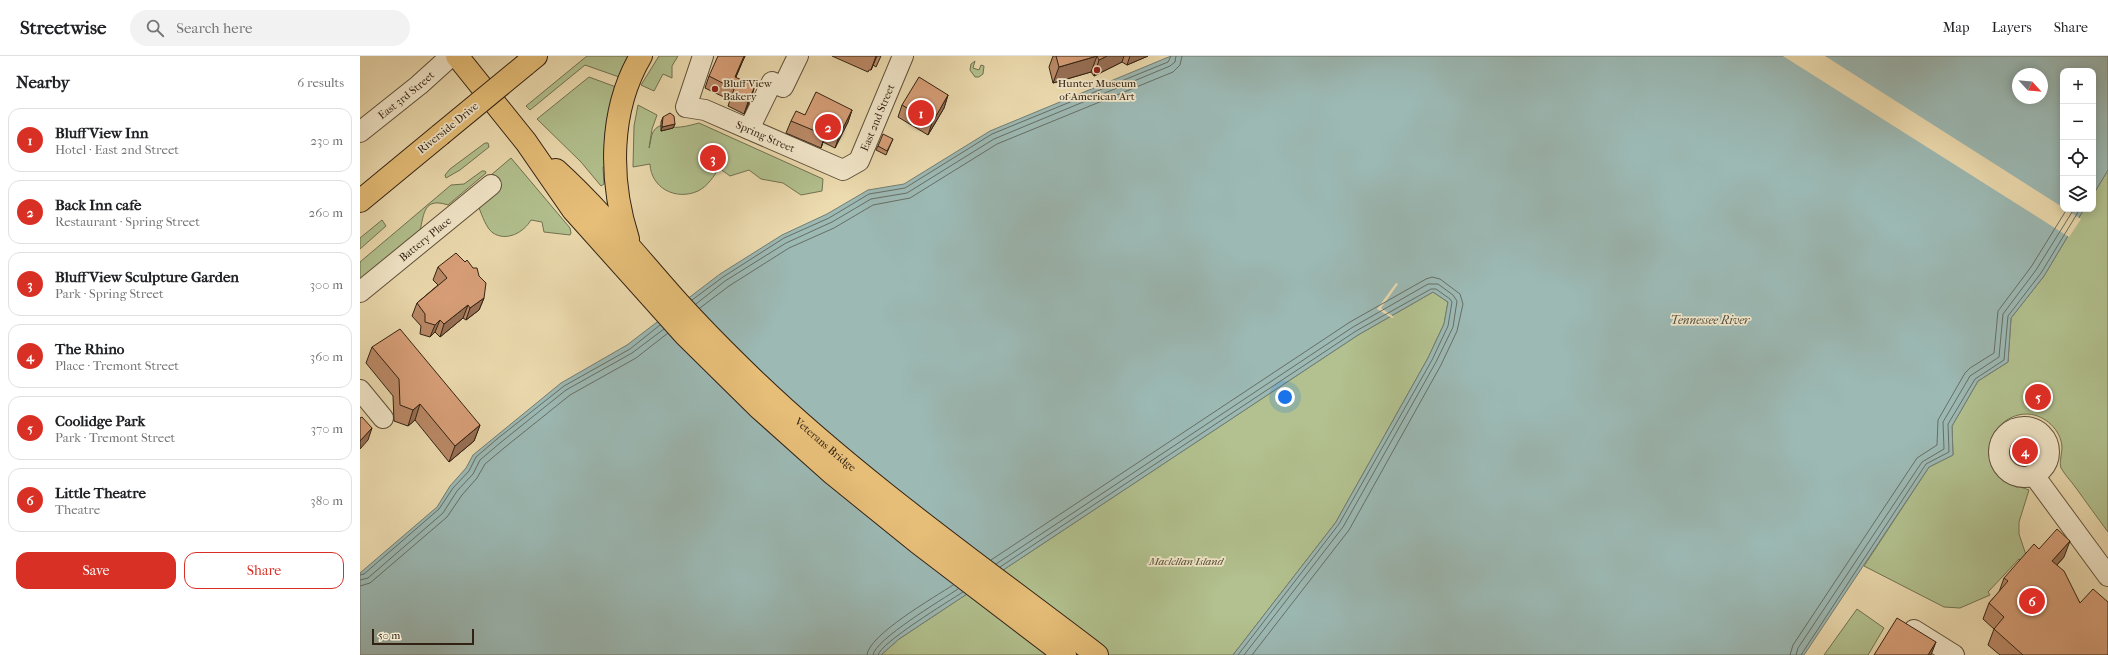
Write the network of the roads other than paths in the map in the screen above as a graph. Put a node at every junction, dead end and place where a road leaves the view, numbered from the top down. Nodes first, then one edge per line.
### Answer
1 (451, 56) edge
2 (457, 56) edge
3 (641, 56) edge
4 (703, 56) edge
5 (798, 56) edge
6 (903, 56) edge
7 (530, 61) edge
8 (749, 129) junction
9 (360, 132) edge
10 (843, 170) joint
11 (491, 185) dead end
12 (360, 201) edge
13 (580, 204) junction
14 (630, 246) junction
15 (360, 292) edge
16 (360, 390) edge
17 (383, 418) dead end
18 (2038, 470) dead end
19 (2106, 563) edge
20 (1914, 630) edge
21 (1065, 655) edge
22 (1097, 655) edge
23 (1954, 655) edge

1 - 9 street, East 3rd Street
2 - 13 main road
3 - 14 main road
4 - 8 street, Spring Street
5 - 8 street
6 - 10 street, East 2nd Street
7 - 12 main road, Riverside Drive, bridge
8 - 10 street, Spring Street
11 - 15 street, Battery Place
13 - 14 main road, Veterans Bridge
13 - 21 main road, Veterans Bridge
14 - 22 main road, Veterans Bridge
16 - 17 street
18 - 19 street
20 - 23 street

